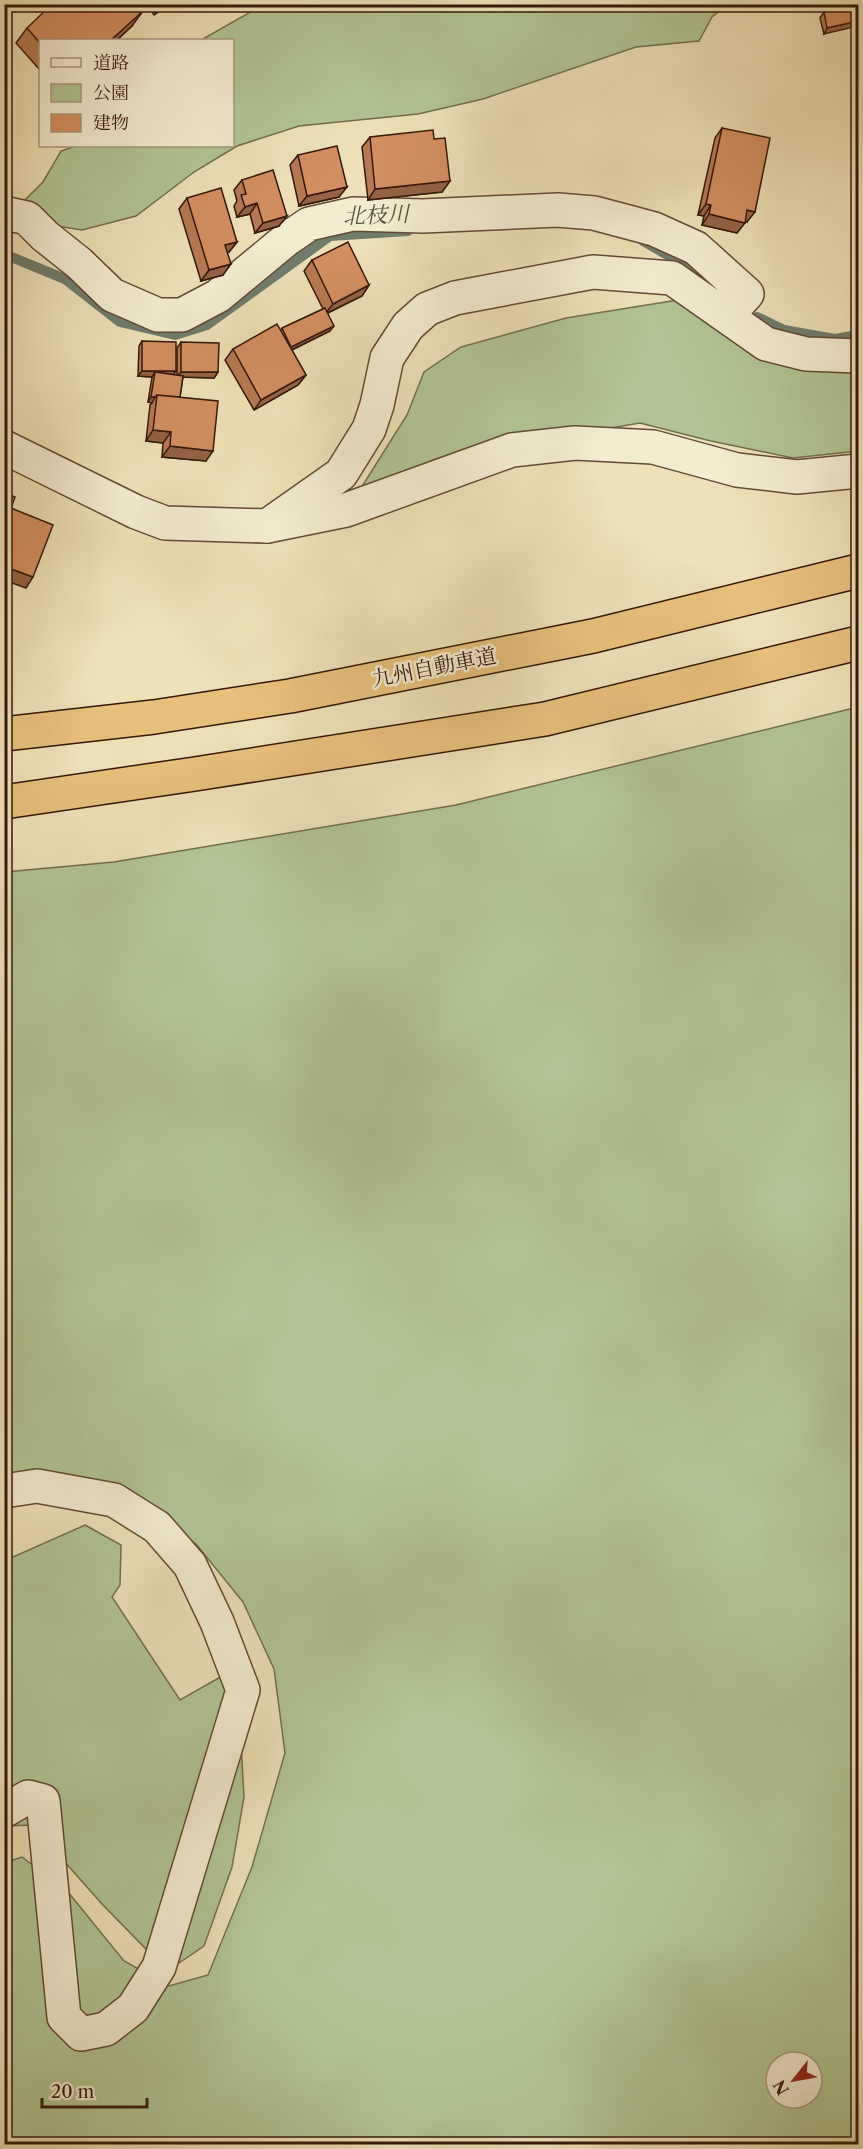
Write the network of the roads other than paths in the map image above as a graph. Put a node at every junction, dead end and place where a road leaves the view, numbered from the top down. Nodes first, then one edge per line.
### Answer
1 (4, 213) edge
2 (727, 316) junction
3 (858, 356) edge
4 (4, 447) edge
5 (858, 471) edge
6 (267, 526) junction
7 (858, 571) edge
8 (858, 643) edge
9 (4, 735) edge
10 (4, 802) edge
11 (4, 1491) edge
12 (4, 1811) edge

1 - 2 street
2 - 3 street
2 - 6 street
4 - 6 street
5 - 6 street
7 - 9 highway, 九州自動車道
8 - 10 highway
11 - 12 street

